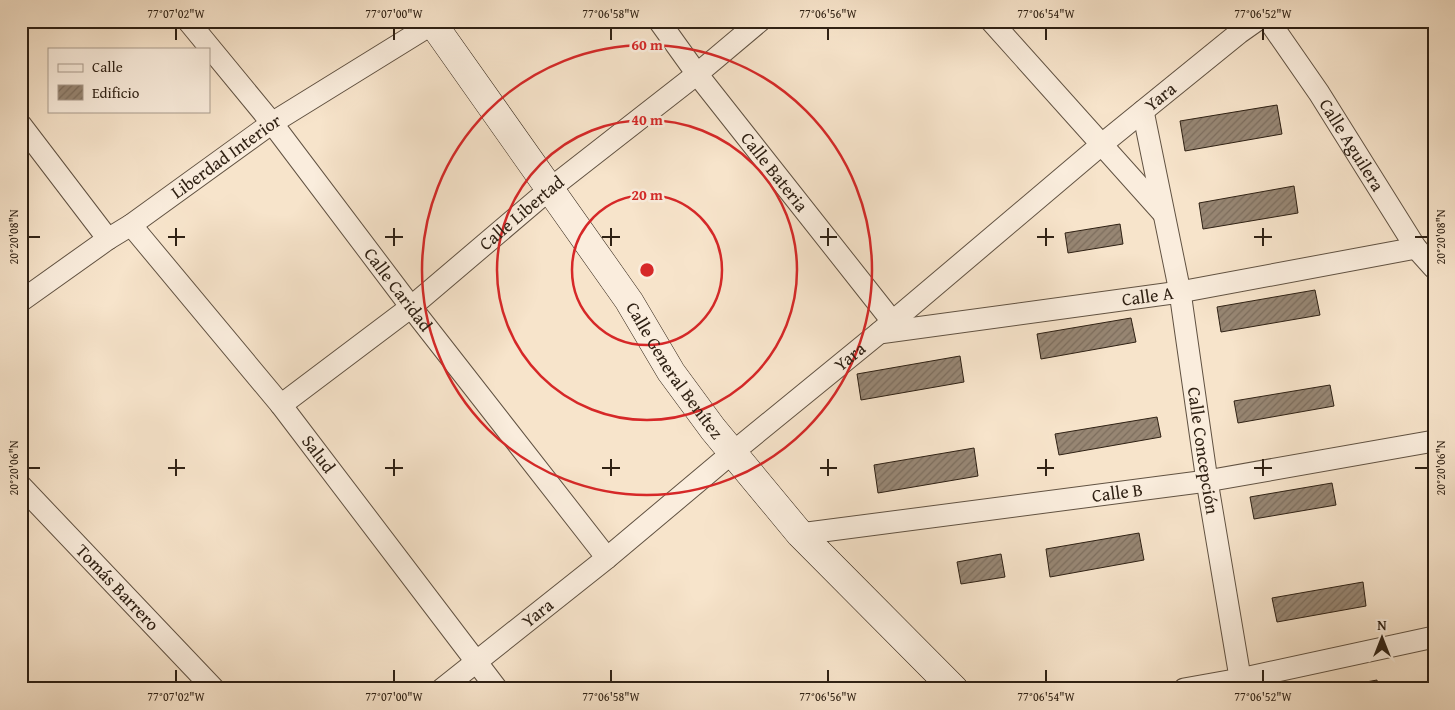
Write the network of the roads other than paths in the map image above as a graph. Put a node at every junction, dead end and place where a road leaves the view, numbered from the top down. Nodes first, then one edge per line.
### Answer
1 (188, 21) edge
2 (659, 21) edge
3 (760, 21) edge
4 (991, 21) edge
5 (1269, 21) edge
6 (434, 22) edge
7 (1241, 25) edge
8 (697, 74) junction
9 (1143, 111) junction
10 (272, 123) junction
11 (21, 125) edge
12 (1101, 145) junction
13 (550, 188) junction
14 (1164, 213) junction
15 (131, 225) junction
16 (108, 240) junction
17 (1416, 248) junction
18 (1434, 268) edge
19 (1180, 292) junction
20 (21, 301) edge
21 (411, 307) junction
22 (885, 327) junction
23 (281, 405) junction
24 (1434, 441) edge
25 (732, 453) junction
26 (1207, 481) junction
27 (21, 486) edge
28 (800, 534) junction
29 (607, 558) junction
30 (1434, 637) edge
31 (476, 662) junction
32 (1241, 684) edge
33 (214, 689) edge
34 (442, 689) edge
35 (497, 689) edge
36 (954, 689) edge
37 (1184, 689) edge

1 - 10 street, Calle Caridad
2 - 8 street, Calle Bateria
3 - 8 street, Calle Libertad
4 - 12 street
5 - 17 street, Calle Aguilera
6 - 10 street, Liberdad Interior
6 - 13 street, Calle General Benítez
7 - 9 street, Yara
8 - 13 street, Calle Libertad
8 - 22 street, Calle Bateria
9 - 12 street, Yara
9 - 14 street, Calle Concepción
10 - 15 street, Liberdad Interior
10 - 21 street, Calle Caridad
11 - 16 street
12 - 14 street
12 - 22 street, Yara
13 - 21 street, Calle Libertad
13 - 25 street, Calle General Benítez
14 - 19 street, Calle Concepción
15 - 16 street, Liberdad Interior
15 - 23 street, Salud
16 - 20 street, Liberdad Interior
17 - 18 street, Calle Aguilera
17 - 19 street, Calle A
19 - 22 street, Calle A
19 - 26 street, Calle Concepción
21 - 23 street, Calle Libertad
21 - 29 street, Calle Caridad
22 - 25 street, Yara
23 - 31 street, Salud
24 - 26 street, Calle B
25 - 28 street, Calle General Benítez
25 - 29 street, Yara
26 - 28 street, Calle B
26 - 32 street, Calle Concepción
27 - 33 street, Tomás Barrero
28 - 36 street, Calle General Benítez
29 - 31 street, Yara
30 - 32 street
31 - 34 street, Yara
31 - 35 street, Salud
32 - 37 street

